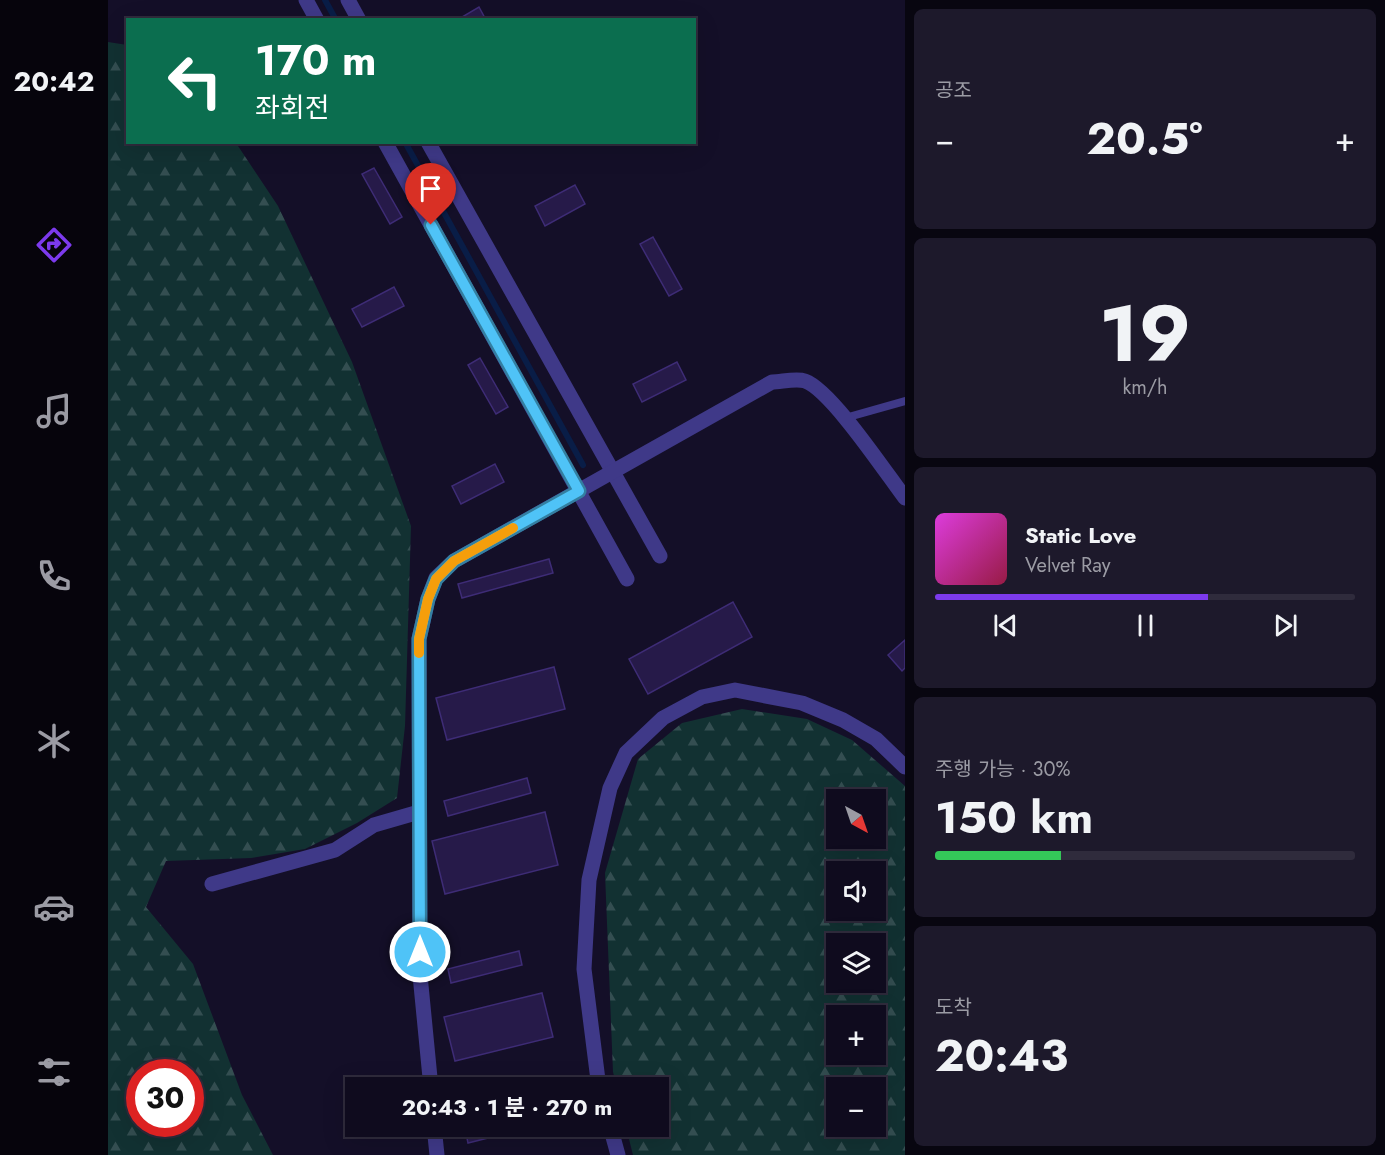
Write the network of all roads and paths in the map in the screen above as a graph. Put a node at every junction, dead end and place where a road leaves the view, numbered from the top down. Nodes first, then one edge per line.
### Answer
1 (306, 0) edge
2 (348, 0) edge
3 (316, 18) edge
4 (358, 18) edge
5 (386, 144) edge
6 (429, 144) edge
7 (905, 401) edge
8 (845, 418) junction
9 (613, 472) junction
10 (579, 491) junction
11 (905, 498) edge
12 (660, 556) dead end
13 (627, 579) dead end
14 (905, 767) edge
15 (419, 812) junction
16 (212, 884) dead end
17 (430, 1077) edge
18 (598, 1077) edge
19 (435, 1137) edge
20 (613, 1137) edge
21 (437, 1155) edge
22 (618, 1155) edge

1 - 3 street
2 - 4 street
5 - 10 street
6 - 9 street
7 - 8 lane
8 - 9 street
8 - 11 street
9 - 10 street
9 - 12 street
10 - 13 street
10 - 15 street
14 - 18 street
15 - 16 street
15 - 17 street
19 - 21 street
20 - 22 street

